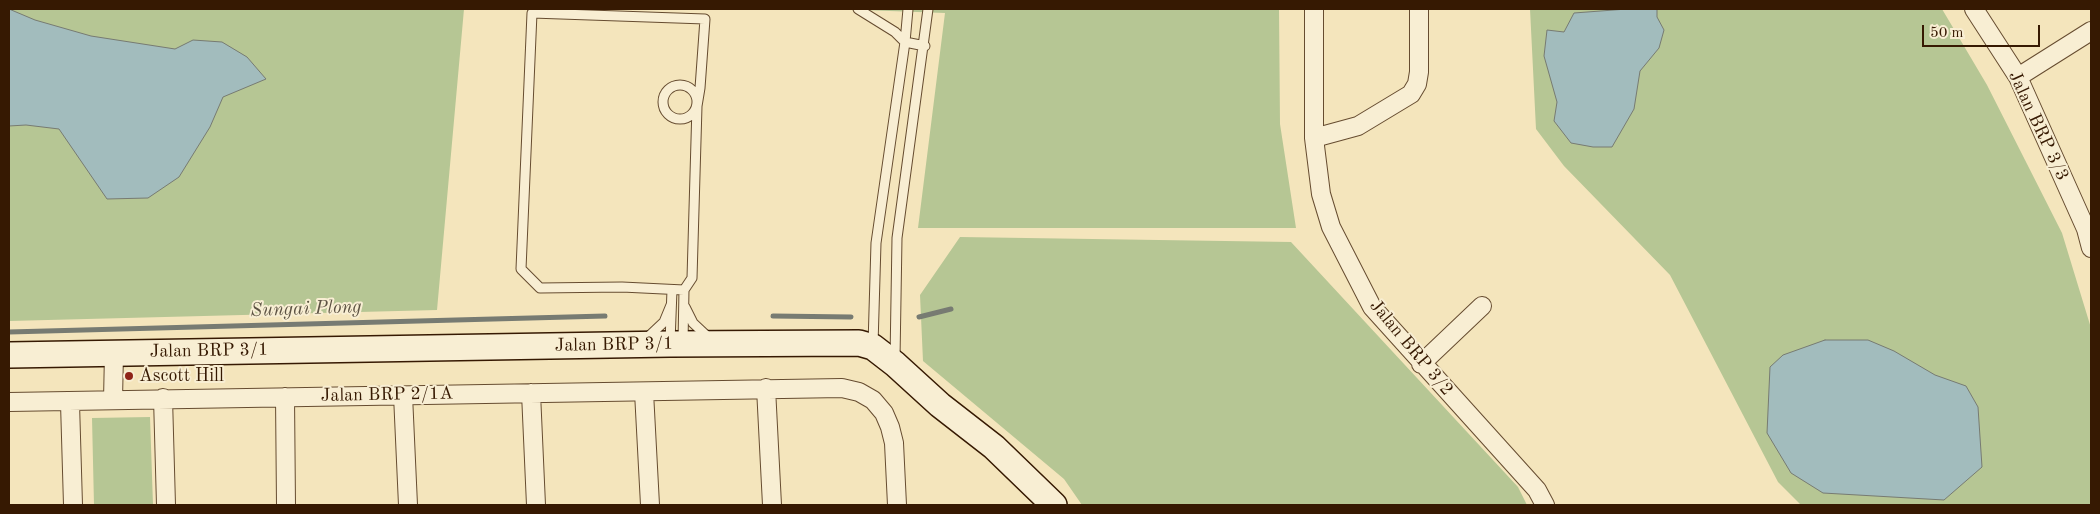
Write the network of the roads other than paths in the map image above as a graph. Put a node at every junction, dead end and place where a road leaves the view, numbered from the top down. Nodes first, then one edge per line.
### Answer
1 (858, 9) edge
2 (908, 9) edge
3 (928, 9) edge
4 (1314, 9) edge
5 (1419, 9) edge
6 (1974, 9) edge
7 (2091, 31) edge
8 (906, 42) junction
9 (925, 46) junction
10 (2018, 77) junction
11 (1314, 138) junction
12 (2088, 228) edge
13 (2091, 248) edge
14 (672, 290) junction
15 (684, 290) junction
16 (672, 305) junction
17 (684, 305) junction
18 (1482, 306) dead end
19 (676, 344) junction
20 (716, 344) junction
21 (636, 345) junction
22 (873, 347) junction
23 (114, 353) junction
24 (9, 356) edge
25 (895, 364) junction
26 (1421, 364) junction
27 (766, 388) junction
28 (644, 392) junction
29 (531, 393) junction
30 (403, 395) junction
31 (285, 397) junction
32 (163, 398) junction
33 (113, 400) junction
34 (9, 402) edge
35 (70, 403) junction
36 (73, 505) edge
37 (166, 505) edge
38 (286, 505) edge
39 (408, 505) edge
40 (536, 505) edge
41 (650, 505) edge
42 (772, 505) edge
43 (898, 505) edge
44 (1054, 505) edge
45 (1545, 505) edge

1 - 8 lane
2 - 8 lane
3 - 9 lane
4 - 11 street, Jalan BRP 3/2
5 - 11 street
6 - 10 street, Jalan BRP 3/3
7 - 10 street
8 - 9 lane
8 - 22 lane
9 - 25 lane
10 - 12 street, Jalan BRP 3/3
11 - 26 street, Jalan BRP 3/2
12 - 13 street, Jalan BRP 3/3
14 - 15 lane
14 - 15 lane
14 - 16 lane
15 - 17 lane
16 - 19 lane
16 - 21 lane
17 - 19 lane
17 - 20 lane
18 - 26 street
19 - 20 street, Jalan BRP 3/1
19 - 21 street, Jalan BRP 3/1
20 - 22 street, Jalan BRP 3/1
21 - 23 street, Jalan BRP 3/1
22 - 25 street
23 - 24 street, Jalan BRP 3/1
23 - 33 street
25 - 44 street
26 - 45 street, Jalan BRP 3/2
27 - 28 street, Jalan BRP 2/1A
27 - 42 street
27 - 43 street, Jalan BRP 2/1A
28 - 29 street, Jalan BRP 2/1A
28 - 41 street
29 - 30 street, Jalan BRP 2/1A
29 - 40 street
30 - 31 street, Jalan BRP 2/1A
30 - 39 street
31 - 32 street, Jalan BRP 2/1A
31 - 38 street
32 - 33 street, Jalan BRP 2/1A
32 - 37 street
33 - 35 street, Jalan BRP 2/1A
34 - 35 street, Jalan BRP 2/1A
35 - 36 street

